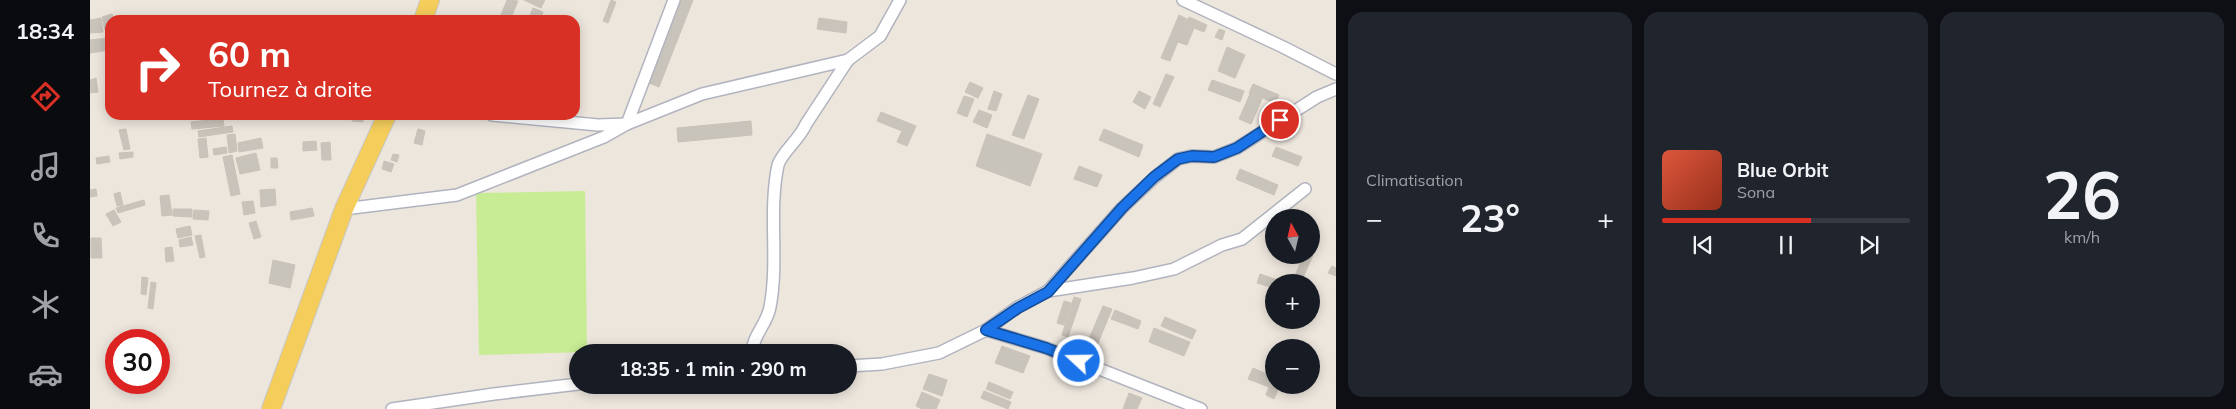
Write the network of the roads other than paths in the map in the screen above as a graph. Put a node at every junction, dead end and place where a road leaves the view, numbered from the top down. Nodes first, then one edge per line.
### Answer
1 (430, 0) edge
2 (674, 0) edge
3 (900, 0) edge
4 (1183, 0) edge
5 (425, 15) edge
6 (848, 60) junction
7 (1336, 74) edge
8 (1336, 89) edge
9 (385, 120) edge
10 (545, 120) edge
11 (628, 124) junction
12 (1305, 189) dead end
13 (344, 209) junction
14 (1048, 292) junction
15 (986, 330) junction
16 (753, 344) edge
17 (857, 365) edge
18 (569, 385) edge
19 (275, 409) edge
20 (392, 409) edge
21 (1201, 409) edge

1 - 5 main road
2 - 11 street
3 - 6 street
4 - 7 street
6 - 11 street
6 - 16 street
8 - 14 street
9 - 13 main road
10 - 11 street
11 - 13 street
12 - 14 street
13 - 19 main road
14 - 15 street
15 - 17 street
15 - 21 street
18 - 20 street

